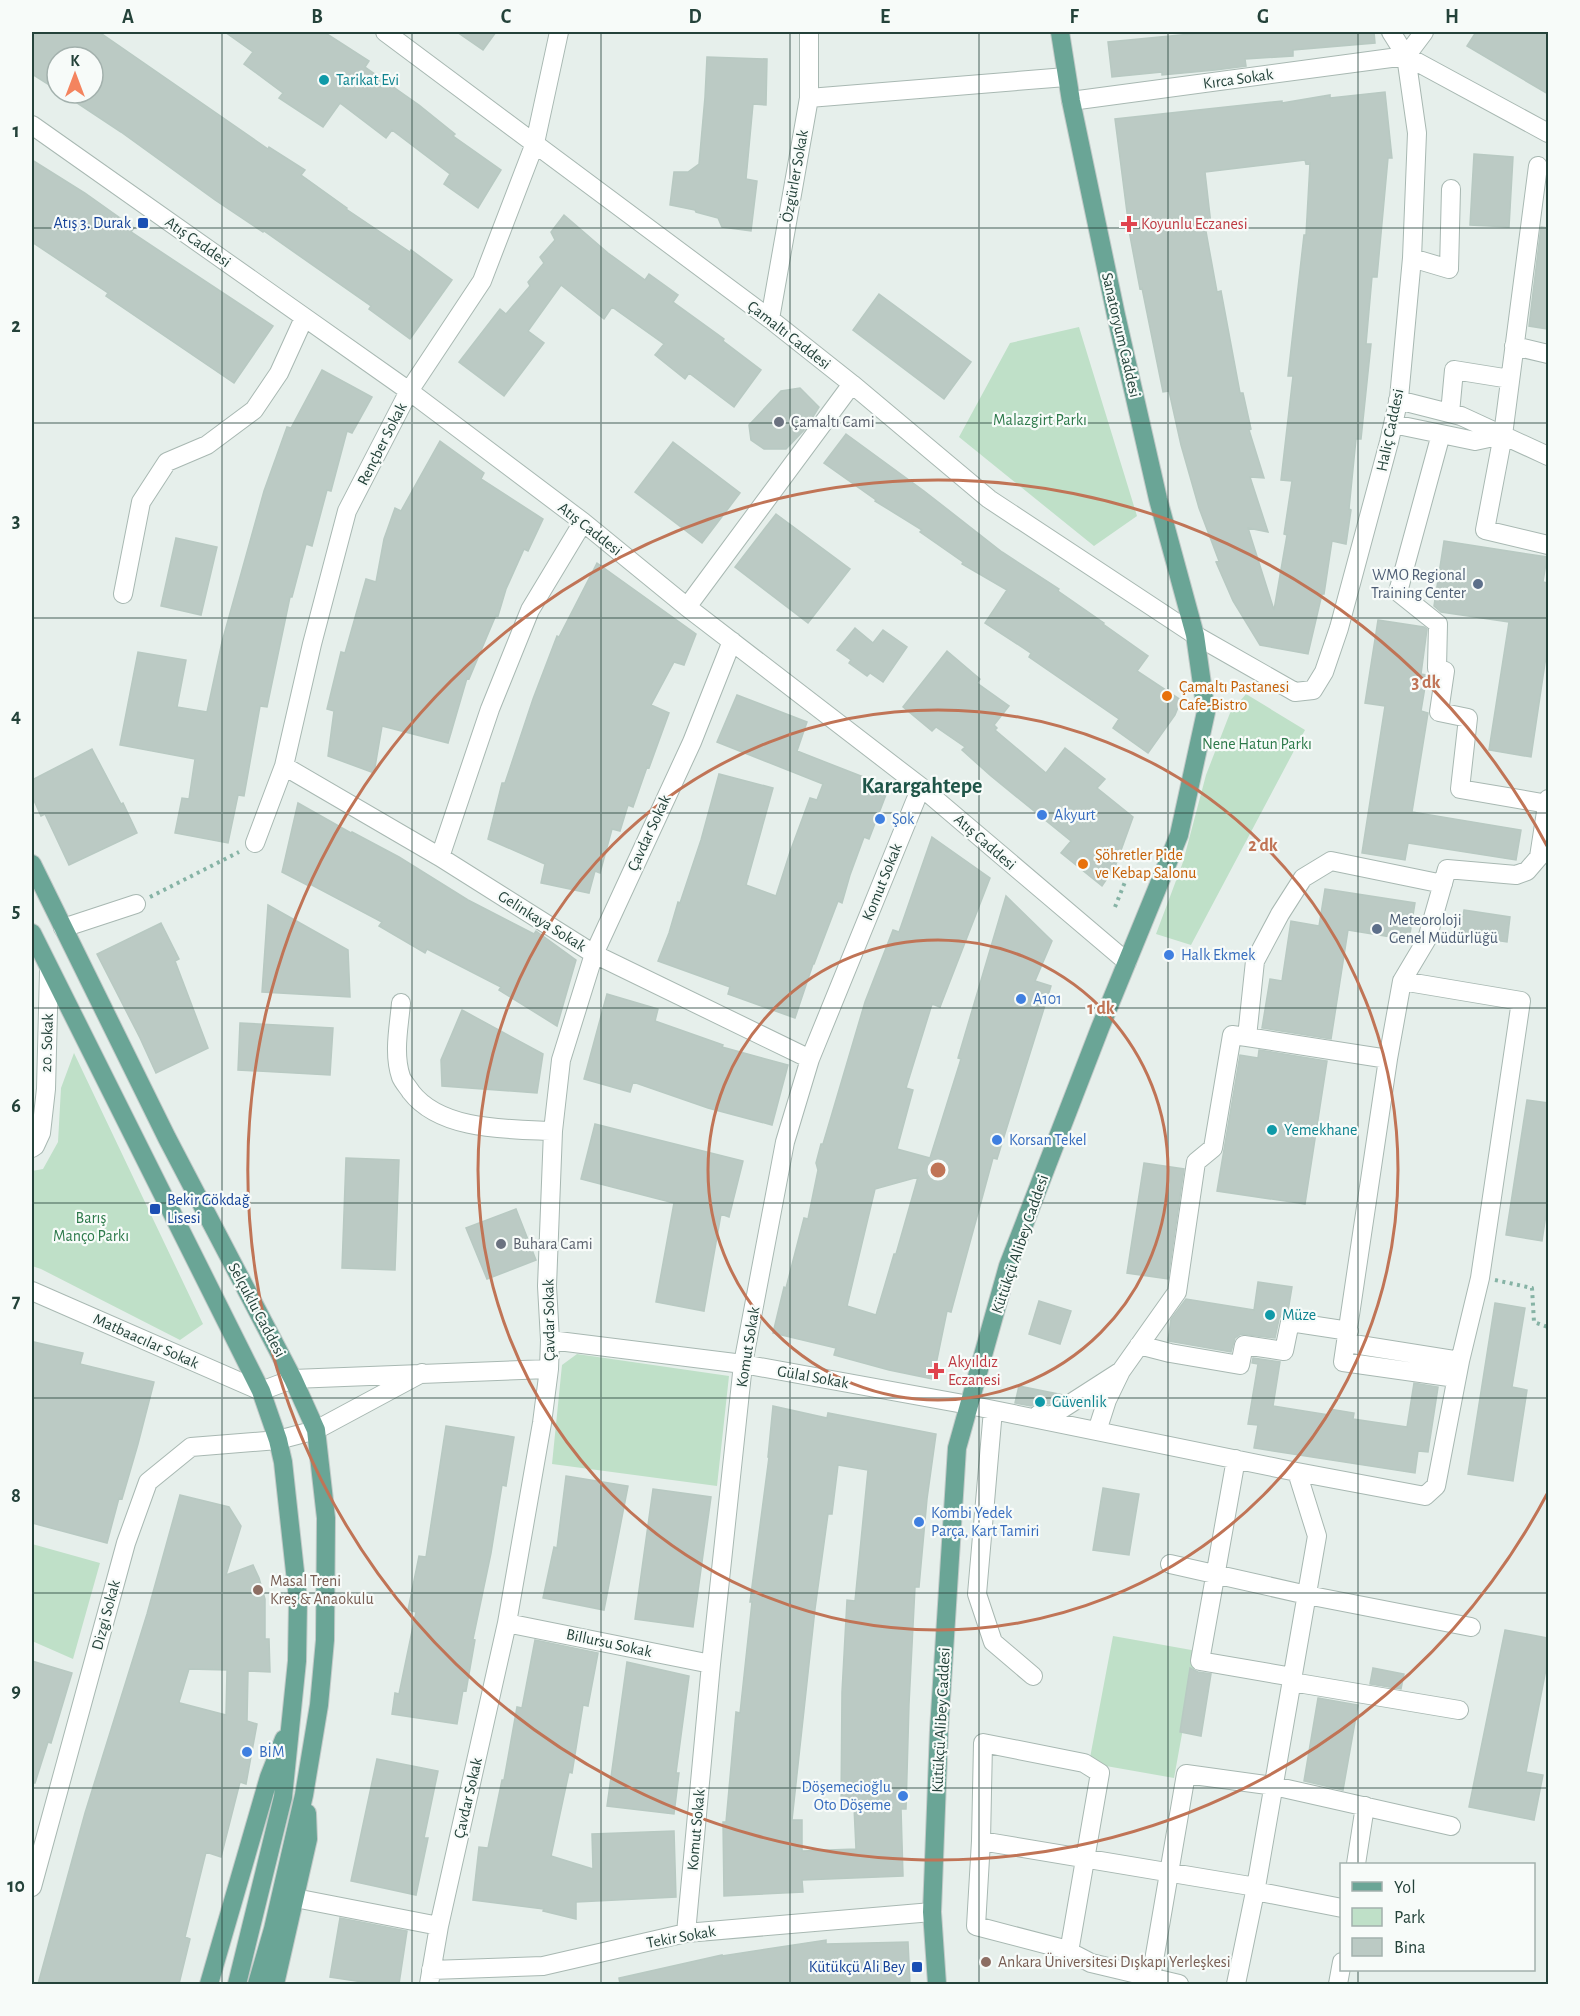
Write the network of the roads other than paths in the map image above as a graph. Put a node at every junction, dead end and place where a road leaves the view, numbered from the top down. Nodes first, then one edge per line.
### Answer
1 (385, 32) edge
2 (559, 32) edge
3 (810, 32) edge
4 (1060, 32) edge
5 (1391, 32) edge
6 (1424, 32) edge
7 (1406, 56) junction
8 (1066, 77) junction
9 (810, 98) junction
10 (1071, 101) junction
11 (32, 125) edge
12 (1548, 134) edge
13 (535, 143) junction
14 (1538, 166) dead end
15 (1451, 189) dead end
16 (1412, 258) junction
17 (304, 318) junction
18 (770, 319) junction
19 (1514, 346) junction
20 (1548, 354) edge
21 (1510, 379) junction
22 (852, 384) junction
23 (409, 391) junction
24 (1398, 400) junction
25 (1450, 413) junction
26 (1393, 424) junction
27 (1441, 434) junction
28 (1503, 435) junction
29 (1548, 456) edge
30 (583, 522) junction
31 (1548, 545) edge
32 (123, 594) dead end
33 (687, 608) junction
34 (1195, 635) junction
35 (732, 641) junction
36 (284, 766) junction
37 (921, 787) junction
38 (1548, 802) edge
39 (255, 843) road end
40 (440, 857) junction
41 (32, 864) edge
42 (1443, 884) junction
43 (136, 904) road end
44 (63, 928) junction
45 (32, 933) edge
46 (594, 954) junction
47 (1127, 962) junction
48 (49, 971) junction
49 (1402, 981) junction
50 (401, 1003) dead end
51 (1247, 1037) junction
52 (810, 1059) junction
53 (1388, 1059) junction
54 (553, 1131) junction
55 (32, 1148) edge
56 (32, 1291) edge
57 (1348, 1337) junction
58 (550, 1340) junction
59 (1139, 1346) junction
60 (743, 1364) junction
61 (549, 1369) junction
62 (1458, 1369) junction
63 (1121, 1371) junction
64 (422, 1373) junction
65 (293, 1379) junction
66 (261, 1391) junction
67 (969, 1405) junction
68 (993, 1410) junction
69 (1019, 1410) dead end
70 (316, 1430) junction
71 (1097, 1431) junction
72 (279, 1440) junction
73 (1236, 1460) junction
74 (1297, 1472) junction
75 (1170, 1564) dead end
76 (1217, 1575) junction
77 (1307, 1595) junction
78 (507, 1623) junction
79 (1471, 1627) dead end
80 (711, 1664) junction
81 (1033, 1676) dead end
82 (1292, 1680) junction
83 (1459, 1710) dead end
84 (291, 1721) junction
85 (1274, 1786) junction
86 (304, 1795) junction
87 (1365, 1806) junction
88 (1452, 1826) dead end
89 (981, 1841) junction
90 (1085, 1858) junction
91 (1356, 1863) edge
92 (1169, 1872) junction
93 (32, 1887) edge
94 (1256, 1889) junction
95 (295, 1898) junction
96 (1340, 1908) edge
97 (932, 1912) junction
98 (439, 1926) junction
99 (686, 1933) junction
100 (1069, 1952) junction
101 (430, 1977) edge
102 (1151, 1978) junction
103 (209, 1984) edge
104 (237, 1984) edge
105 (257, 1984) edge
106 (275, 1984) edge
107 (937, 1984) edge
108 (1179, 1984) edge
109 (1236, 1984) edge

1 - 13 street, Çamaltı Caddesi
2 - 13 street, Rençber Sokak
3 - 9 street, Özgürler Sokak
4 - 8 main road, Sanatoryum Caddesi
5 - 7 street, Haliç Caddesi
6 - 7 street
7 - 10 street, Kırca Sokak
7 - 12 street
7 - 16 street, Haliç Caddesi
8 - 9 street
8 - 10 main road, Sanatoryum Caddesi
9 - 18 street, Özgürler Sokak
10 - 34 main road, Sanatoryum Caddesi
11 - 17 street, Atış Caddesi
13 - 18 street, Çamaltı Caddesi
13 - 23 street, Rençber Sokak
14 - 19 street
15 - 16 street
16 - 24 street, Haliç Caddesi
17 - 23 street, Atış Caddesi
17 - 32 street
18 - 22 street, Çamaltı Caddesi
19 - 20 street
19 - 21 street
21 - 25 street
21 - 28 street
22 - 33 street
22 - 34 street, Çamaltı Caddesi
23 - 30 street, Atış Caddesi
23 - 36 street, Rençber Sokak
24 - 25 street
24 - 26 street, Haliç Caddesi
25 - 28 street
26 - 27 street
26 - 34 street, Haliç Caddesi
27 - 28 street
27 - 38 street
28 - 29 street
28 - 31 street
30 - 33 street, Atış Caddesi
30 - 40 street
33 - 35 street, Atış Caddesi
34 - 47 main road, Kütükçü Alibey Caddesi
35 - 37 street, Atış Caddesi
35 - 46 street, Çavdar Sokak
36 - 39 street, Rençber Sokak
36 - 40 street, Gelinkaya Sokak
37 - 47 street, Atış Caddesi
37 - 52 street, Komut Sokak
38 - 42 street
40 - 46 street, Gelinkaya Sokak
41 - 44 main road, Selçuklu Caddesi
42 - 49 street
42 - 51 street
43 - 44 street
44 - 65 main road, Selçuklu Caddesi
45 - 48 main road, Selçuklu Caddesi
46 - 52 street, Gelinkaya Sokak
46 - 54 street, Çavdar Sokak
47 - 67 main road, Kütükçü Alibey Caddesi
48 - 55 street, 20. Sokak
48 - 66 main road, Selçuklu Caddesi
49 - 53 street
49 - 62 street
50 - 54 street
51 - 53 street
51 - 59 street
52 - 60 street, Komut Sokak
53 - 57 street
54 - 58 street, Çavdar Sokak
56 - 66 street, Matbaacılar Sokak
57 - 59 street
57 - 62 street
57 - 62 street
58 - 60 street, Gülal Sokak
58 - 61 street, Çavdar Sokak
59 - 63 street
60 - 67 street, Gülal Sokak
60 - 80 street, Komut Sokak
61 - 64 street
61 - 78 street, Çavdar Sokak
62 - 74 street, Gülal Sokak
63 - 69 street
63 - 71 street
64 - 65 street
64 - 70 street, Dizgi Sokak
65 - 66 street
65 - 70 main road, Selçuklu Caddesi
66 - 72 main road, Selçuklu Caddesi
67 - 68 street, Gülal Sokak
67 - 97 main road, Kütükçü Alibey Caddesi
68 - 71 street, Gülal Sokak
68 - 81 street
70 - 72 street, Dizgi Sokak
70 - 86 main road, Selçuklu Caddesi
71 - 73 street, Gülal Sokak
72 - 84 main road, Selçuklu Caddesi
72 - 93 street, Dizgi Sokak
73 - 74 street, Gülal Sokak
73 - 76 street
74 - 77 street
75 - 76 street
76 - 77 street
76 - 82 street
77 - 79 street
77 - 82 street
78 - 80 street, Billursu Sokak
78 - 98 street, Çavdar Sokak
80 - 99 street, Komut Sokak
82 - 83 street
82 - 85 street
84 - 103 main road
84 - 104 main road, Selçuklu Caddesi
85 - 87 street
85 - 92 street
85 - 94 street
86 - 95 main road
86 - 105 main road
87 - 88 street
87 - 91 street
89 - 90 street
89 - 90 street
89 - 100 street
90 - 92 street
90 - 100 street
92 - 94 street
92 - 102 street
94 - 96 street
94 - 109 street
95 - 98 street
95 - 106 main road
97 - 99 street, Tekir Sokak
97 - 107 main road, Kütükçü Alibey Caddesi
98 - 101 street, Çavdar Sokak
99 - 101 street, Tekir Sokak
100 - 102 street
102 - 108 street

